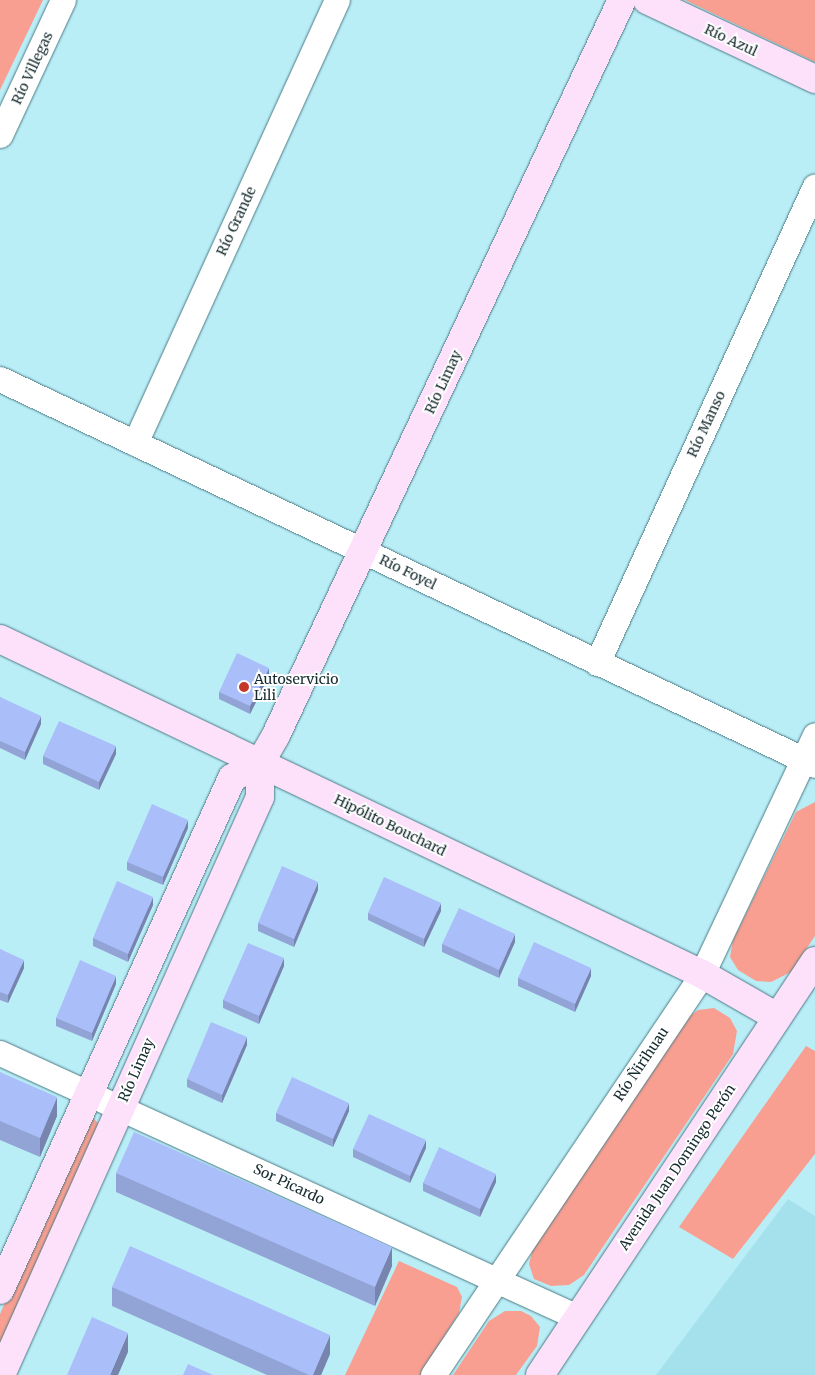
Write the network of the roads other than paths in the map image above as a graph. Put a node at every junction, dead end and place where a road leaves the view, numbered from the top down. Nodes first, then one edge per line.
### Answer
1 (64, 0) edge
2 (337, 0) edge
3 (622, 0) edge
4 (647, 0) edge
5 (815, 79) edge
6 (0, 135) edge
7 (815, 186) edge
8 (0, 379) edge
9 (135, 442) junction
10 (362, 550) junction
11 (0, 639) edge
12 (596, 663) junction
13 (815, 735) edge
14 (809, 762) edge
15 (260, 763) junction
16 (815, 961) edge
17 (702, 974) junction
18 (777, 1017) junction
19 (0, 1053) edge
20 (89, 1091) junction
21 (120, 1106) junction
22 (496, 1280) junction
23 (0, 1290) edge
24 (577, 1317) junction
25 (1, 1375) edge
26 (433, 1375) edge
27 (540, 1375) edge

1 - 6 street, Río Villegas
2 - 9 street, Río Grande
3 - 10 street, Río Limay
4 - 5 street, Río Azul
7 - 12 street, Río Manso
8 - 9 street, Río Foyel
9 - 10 street, Río Foyel
10 - 12 street, Río Foyel
10 - 15 street, Río Limay
11 - 15 street, Hipólito Bouchard
12 - 14 street, Río Foyel
13 - 14 street, Río Ñirihuau
14 - 17 street, Río Ñirihuau
15 - 17 street, Hipólito Bouchard
15 - 20 street
15 - 21 street, Río Limay
16 - 18 street, Avenida Juan Domingo Perón
17 - 18 street, Hipólito Bouchard
17 - 22 street, Río Ñirihuau
18 - 24 street, Avenida Juan Domingo Perón
19 - 20 street, Sor Picardo
20 - 21 street, Sor Picardo
20 - 23 street
21 - 22 street, Sor Picardo
21 - 25 street, Río Limay
22 - 24 street, Sor Picardo
22 - 26 street, Río Ñirihuau
24 - 27 street, Avenida Juan Domingo Perón

